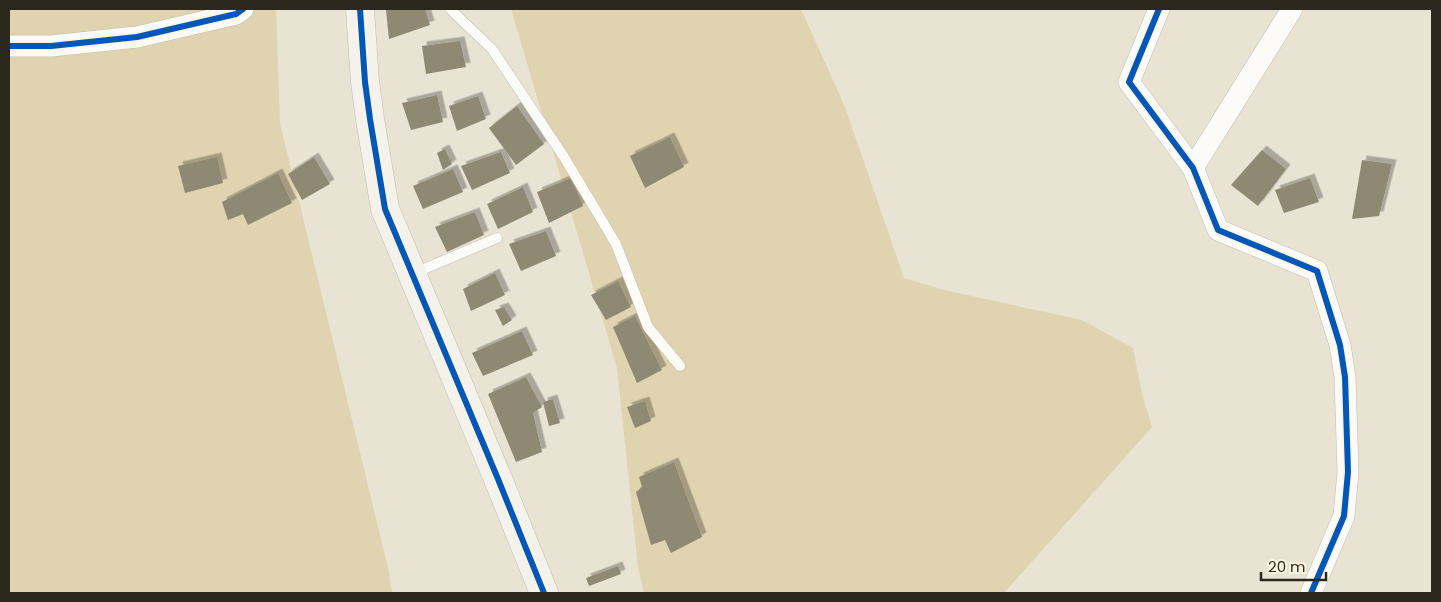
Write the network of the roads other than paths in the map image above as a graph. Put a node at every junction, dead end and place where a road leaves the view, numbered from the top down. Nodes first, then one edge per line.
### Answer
1 (244, 9) edge
2 (360, 9) edge
3 (450, 9) edge
4 (1159, 9) edge
5 (1292, 9) edge
6 (9, 46) edge
7 (1193, 168) junction
8 (496, 238) dead end
9 (412, 275) junction
10 (680, 366) dead end
11 (544, 593) edge
12 (1311, 593) edge

1 - 6 street
2 - 9 street
3 - 10 lane
4 - 7 street
5 - 7 street
7 - 12 street
8 - 9 lane
9 - 11 street

